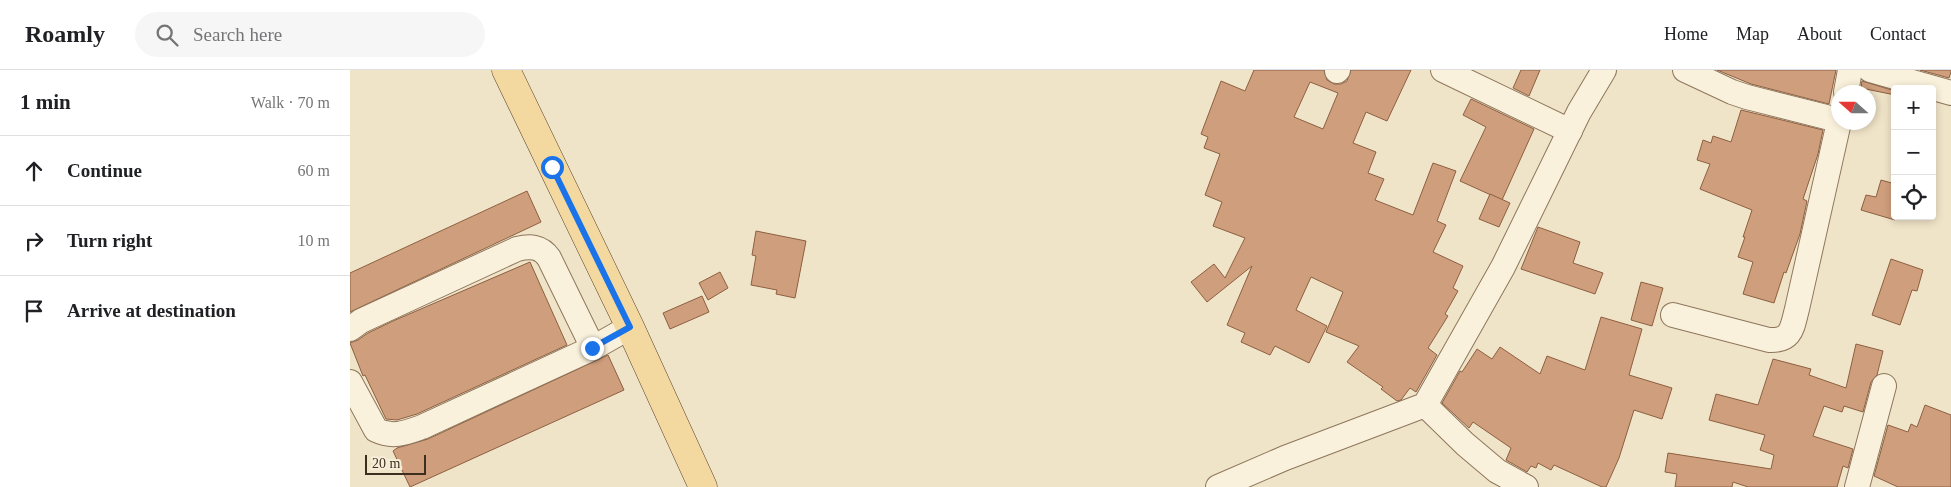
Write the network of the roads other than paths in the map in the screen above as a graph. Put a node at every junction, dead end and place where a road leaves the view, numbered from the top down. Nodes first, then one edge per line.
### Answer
1 (506, 70) edge
2 (1444, 70) edge
3 (1604, 70) edge
4 (1685, 70) edge
5 (1850, 70) edge
6 (1870, 70) edge
7 (1847, 85) edge
8 (1951, 94) edge
9 (1831, 119) edge
10 (1837, 130) edge
11 (1570, 131) junction
12 (1673, 315) dead end
13 (630, 327) junction
14 (350, 329) edge
15 (592, 348) junction
16 (350, 382) edge
17 (1884, 386) dead end
18 (1424, 405) junction
19 (703, 487) edge
20 (1218, 487) edge
21 (1526, 487) edge
22 (1857, 487) edge

1 - 13 main road
2 - 11 street
3 - 11 street
4 - 9 street
5 - 7 street
6 - 8 street
10 - 12 street
11 - 18 street
13 - 15 street
13 - 19 main road
14 - 15 street
15 - 16 street
17 - 22 street
18 - 20 street
18 - 21 street

